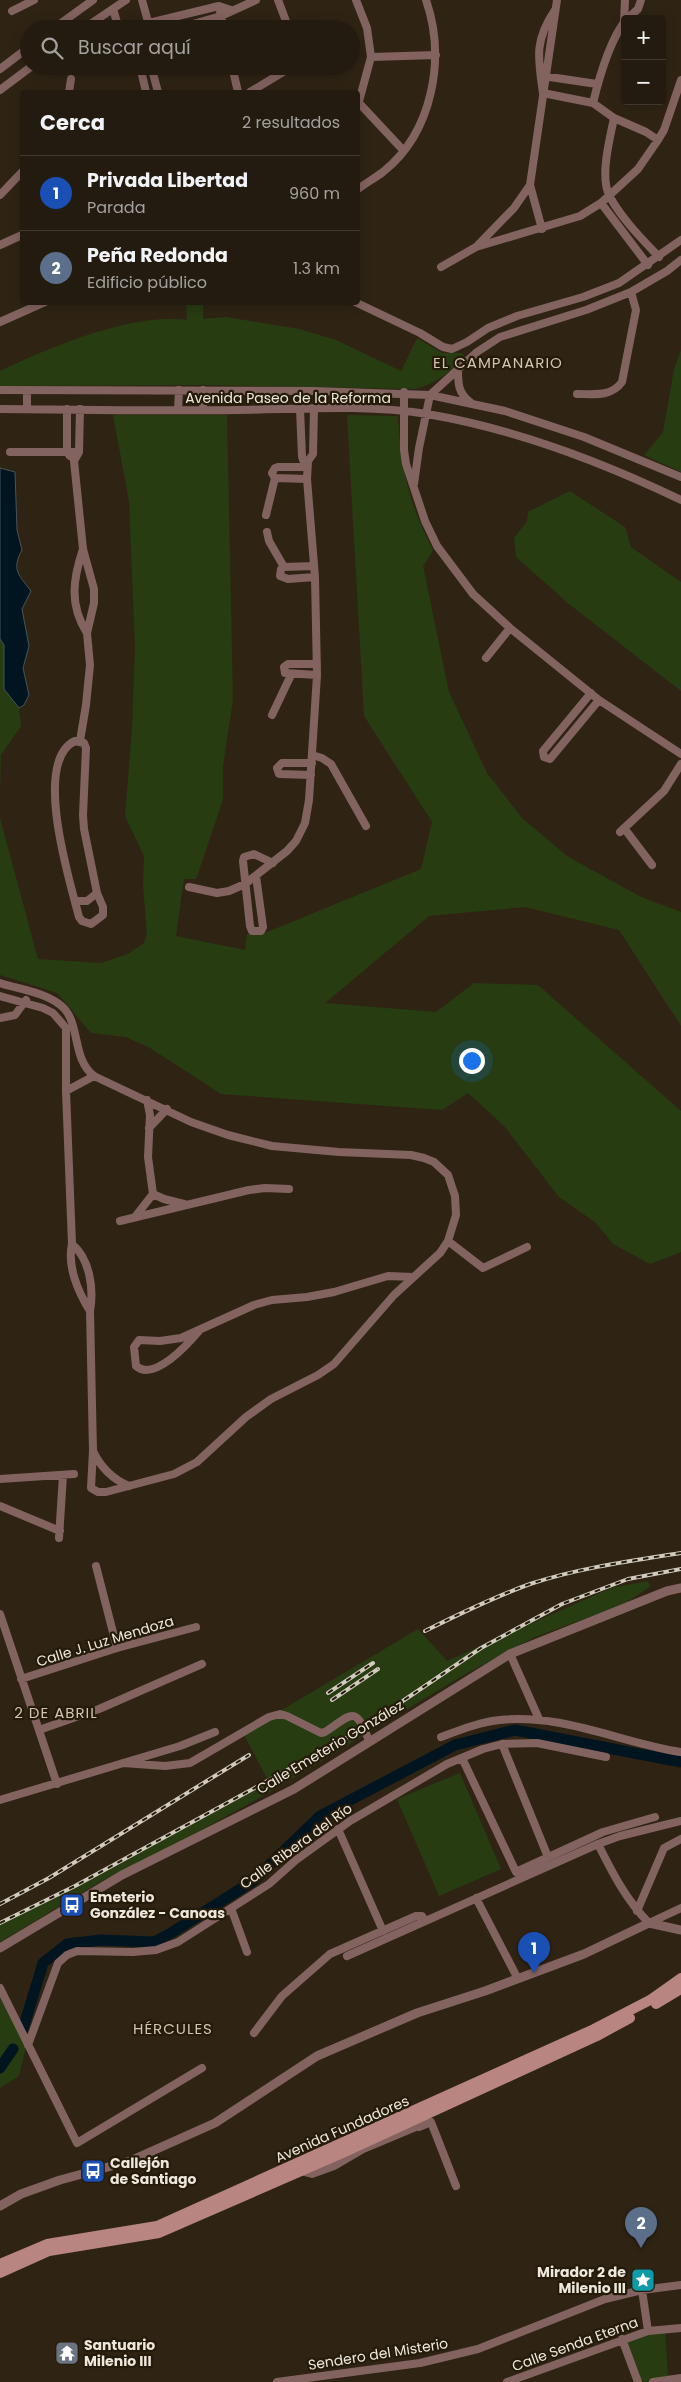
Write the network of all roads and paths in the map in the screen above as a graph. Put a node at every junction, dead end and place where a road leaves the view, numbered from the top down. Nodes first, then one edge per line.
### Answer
1 (34, 0) edge
2 (92, 0) edge
3 (126, 0) edge
4 (142, 0) edge
5 (256, 0) edge
6 (278, 0) edge
7 (356, 0) edge
8 (426, 0) edge
9 (557, 0) edge
10 (625, 0) edge
11 (641, 0) edge
12 (219, 6) junction
13 (113, 9) junction
14 (232, 10) junction
15 (556, 10) junction
16 (12, 11) dead end
17 (625, 15) edge
18 (631, 15) edge
19 (221, 16) junction
20 (70, 20) edge
21 (96, 20) edge
22 (116, 20) edge
23 (148, 20) edge
24 (171, 20) edge
25 (207, 20) edge
26 (222, 20) edge
27 (286, 20) edge
28 (621, 29) edge
29 (20, 54) edge
30 (436, 55) junction
31 (371, 58) junction
32 (0, 69) edge
33 (20, 75) edge
34 (142, 75) edge
35 (153, 75) edge
36 (234, 75) edge
37 (278, 75) edge
38 (544, 76) junction
39 (71, 79) dead end
40 (681, 80) edge
41 (598, 84) junction
42 (0, 90) edge
43 (69, 90) edge
44 (146, 90) edge
45 (157, 90) edge
46 (238, 90) edge
47 (253, 90) edge
48 (543, 93) junction
49 (360, 97) edge
50 (593, 103) junction
51 (360, 106) edge
52 (614, 118) junction
53 (658, 140) junction
54 (403, 150) junction
55 (20, 174) edge
56 (530, 185) junction
57 (360, 188) edge
58 (0, 196) edge
59 (609, 197) junction
60 (601, 203) junction
61 (542, 229) junction
62 (20, 236) edge
63 (681, 240) edge
64 (0, 245) edge
65 (476, 248) junction
66 (659, 257) junction
67 (681, 260) edge
68 (648, 265) junction
69 (441, 266) dead end
70 (631, 292) junction
71 (360, 304) edge
72 (38, 305) edge
73 (0, 322) edge
74 (458, 369) junction
75 (0, 390) edge
76 (27, 390) junction
77 (179, 390) junction
78 (203, 390) junction
79 (404, 392) junction
80 (578, 394) dead end
81 (430, 395) junction
82 (472, 403) junction
83 (0, 409) edge
84 (27, 409) junction
85 (66, 409) junction
86 (80, 409) junction
87 (300, 409) junction
88 (314, 409) junction
89 (178, 410) junction
90 (204, 410) junction
91 (403, 412) junction
92 (425, 414) junction
93 (10, 452) dead end
94 (67, 452) junction
95 (79, 452) junction
96 (74, 461) junction
97 (308, 464) junction
98 (681, 477) edge
99 (275, 478) junction
100 (307, 479) junction
101 (414, 486) junction
102 (681, 500) edge
103 (266, 515) dead end
104 (267, 532) dead end
105 (83, 550) junction
106 (314, 566) junction
107 (284, 567) junction
108 (315, 577) junction
109 (510, 628) junction
110 (87, 632) junction
111 (486, 658) dead end
112 (317, 664) junction
113 (291, 675) junction
114 (317, 675) junction
115 (591, 693) junction
116 (600, 700) junction
117 (272, 715) dead end
118 (80, 741) junction
119 (681, 754) edge
120 (312, 755) junction
121 (312, 764) junction
122 (681, 764) edge
123 (311, 775) junction
124 (366, 826) dead end
125 (274, 863) junction
126 (652, 865) dead end
127 (256, 876) junction
128 (245, 884) junction
129 (189, 887) dead end
130 (97, 893) junction
131 (75, 901) junction
132 (0, 983) edge
133 (31, 992) junction
134 (0, 996) edge
135 (24, 1003) junction
136 (0, 1018) edge
137 (94, 1076) junction
138 (66, 1091) junction
139 (147, 1100) junction
140 (166, 1110) junction
141 (149, 1128) junction
142 (289, 1189) dead end
143 (152, 1194) junction
144 (188, 1204) junction
145 (135, 1217) junction
146 (120, 1220) dead end
147 (448, 1241) junction
148 (72, 1244) junction
149 (528, 1248) dead end
150 (413, 1277) junction
151 (90, 1311) junction
152 (199, 1331) junction
153 (93, 1451) junction
154 (74, 1474) dead end
155 (63, 1475) junction
156 (0, 1479) edge
157 (129, 1486) junction
158 (0, 1506) edge
159 (96, 1566) dead end
160 (681, 1588) edge
161 (0, 1614) edge
162 (196, 1627) dead end
163 (117, 1648) junction
164 (510, 1654) junction
165 (202, 1664) dead end
166 (21, 1679) junction
167 (540, 1720) junction
168 (39, 1730) junction
169 (215, 1732) dead end
170 (441, 1737) dead end
171 (369, 1741) junction
172 (502, 1744) junction
173 (681, 1752) edge
174 (606, 1757) dead end
175 (462, 1758) junction
176 (123, 1763) junction
177 (57, 1784) junction
178 (0, 1800) edge
179 (655, 1817) dead end
180 (681, 1821) edge
181 (338, 1829) junction
182 (681, 1839) edge
183 (598, 1844) junction
184 (548, 1857) junction
185 (476, 1898) junction
186 (231, 1908) junction
187 (681, 1908) edge
188 (637, 1911) junction
189 (425, 1921) junction
190 (649, 1923) junction
191 (681, 1930) edge
192 (383, 1931) junction
193 (0, 1948) edge
194 (247, 1952) dead end
195 (347, 1956) dead end
196 (681, 1978) edge
197 (518, 1979) junction
198 (0, 1988) edge
199 (681, 1989) edge
200 (254, 2033) dead end
201 (28, 2045) junction
202 (202, 2068) dead end
203 (426, 2114) junction
204 (403, 2134) junction
205 (301, 2171) junction
206 (456, 2186) dead end
207 (0, 2206) edge
208 (0, 2264) edge
209 (0, 2273) edge
210 (681, 2285) edge
211 (642, 2290) junction
212 (681, 2328) edge
213 (648, 2331) junction
214 (622, 2339) junction
215 (681, 2378) edge
216 (277, 2382) edge
217 (507, 2382) edge
218 (638, 2382) edge
219 (653, 2382) edge

1 - 16 street
2 - 20 street
3 - 13 street
4 - 23 street
5 - 14 street
6 - 27 street
7 - 31 street
8 - 30 street
9 - 15 street
10 - 17 street
11 - 18 street
12 - 14 street
12 - 19 street
12 - 24 street
13 - 21 street
13 - 22 street
14 - 19 street
15 - 38 street
15 - 38 street
19 - 25 street
19 - 26 street
28 - 41 street
29 - 32 street
30 - 31 street
30 - 54 street
31 - 49 street
33 - 42 street
34 - 44 street
35 - 45 street
36 - 46 street
37 - 47 street
38 - 41 street
38 - 48 street
39 - 43 street
40 - 53 street
41 - 50 street
48 - 50 street
48 - 56 street
50 - 52 street
51 - 54 street
52 - 53 street
52 - 59 street
53 - 59 street
54 - 57 street
55 - 58 street
56 - 61 street
56 - 65 street
59 - 60 street
59 - 66 street
60 - 61 street
60 - 68 street
61 - 65 street
62 - 64 street
63 - 66 street
65 - 69 street
66 - 68 street
67 - 70 street
68 - 71 street
70 - 74 street
70 - 80 street
72 - 73 street
74 - 81 street
74 - 82 street
75 - 76 street, Avenida Paseo de la Reforma
76 - 77 street, Avenida Paseo de la Reforma
76 - 84 street
77 - 78 street, Avenida Paseo de la Reforma
77 - 89 street
78 - 79 street, Avenida Paseo de la Reforma
78 - 90 street
79 - 81 street, Avenida Paseo de la Reforma
79 - 91 street
81 - 82 street, Avenida Paseo de la Reforma
81 - 92 street
82 - 98 street, Avenida Paseo de la Reforma
83 - 84 street, Avenida Paseo de la Reforma
84 - 85 street, Avenida Paseo de la Reforma
85 - 86 street, Avenida Paseo de la Reforma
85 - 94 street
86 - 89 street, Avenida Paseo de la Reforma
86 - 95 street
87 - 88 street, Avenida Paseo de la Reforma
87 - 90 street, Avenida Paseo de la Reforma
87 - 97 street
88 - 91 street, Avenida Paseo de la Reforma
88 - 97 street
89 - 90 street, Avenida Paseo de la Reforma
91 - 92 street, Avenida Paseo de la Reforma
91 - 101 street
92 - 101 street
92 - 102 street, Avenida Paseo de la Reforma
93 - 94 street
94 - 95 street
94 - 96 street
95 - 96 street
96 - 105 street
97 - 99 street
97 - 100 street
99 - 100 street
99 - 103 street
100 - 106 street
101 - 109 street
104 - 107 street
105 - 110 street
105 - 110 street
106 - 107 street
106 - 108 street
107 - 108 street
108 - 112 street
109 - 111 street
109 - 115 street
110 - 118 street
112 - 113 street
112 - 114 street
113 - 114 street
113 - 117 street
114 - 120 street
115 - 116 street
115 - 116 street
116 - 119 street
118 - 130 street
118 - 131 street
120 - 121 street
120 - 124 street
121 - 123 street
121 - 123 street
122 - 126 street
123 - 125 street
125 - 127 street
125 - 128 street
127 - 128 street
127 - 128 street
128 - 129 street
130 - 131 street
130 - 131 street
132 - 133 street
133 - 135 street
133 - 137 street
134 - 135 street
135 - 136 street
135 - 138 street
137 - 138 street
137 - 139 street
138 - 148 street
139 - 140 street
139 - 141 street
140 - 141 street
140 - 147 street
141 - 143 street
142 - 144 street
143 - 144 street
143 - 145 street
144 - 145 street
145 - 146 street
147 - 149 street
147 - 150 street
148 - 151 street
148 - 151 street
150 - 152 street
150 - 157 street
151 - 153 street
152 - 152 street
153 - 157 street
153 - 157 street
154 - 155 street
155 - 156 street
155 - 158 street
159 - 163 street
160 - 164 street, Calle Emeterio González
161 - 166 street
162 - 163 street, Calle J. Luz Mendoza
163 - 166 street, Calle J. Luz Mendoza
164 - 167 street
164 - 171 street, Calle Emeterio González
165 - 168 street
166 - 168 street
167 - 170 street
167 - 173 street
168 - 177 street
169 - 176 street
171 - 176 street
171 - 193 street, Calle Emeterio González
172 - 174 street, Calle Ribera del Río
172 - 175 street, Calle Ribera del Río
172 - 184 street
175 - 181 street, Calle Ribera del Río
175 - 184 street
176 - 177 street
177 - 178 street
179 - 184 street
180 - 183 street
181 - 186 street, Calle Ribera del Río
181 - 192 street
182 - 188 street
183 - 185 street
183 - 188 street
185 - 189 street
185 - 197 street
186 - 194 street
186 - 201 street, Calle Ribera del Río
187 - 190 street
188 - 190 street
189 - 192 street
189 - 195 street
190 - 191 street
190 - 197 street
192 - 200 street
196 - 208 main road, Avenida Fundadores
197 - 207 street
198 - 201 street
199 - 203 main road, Avenida Fundadores
201 - 202 street
203 - 204 street
203 - 205 main road, Avenida Fundadores
204 - 205 street
204 - 206 street
205 - 209 main road, Avenida Fundadores
210 - 211 street, Sendero del Misterio
211 - 213 street
211 - 216 street, Sendero del Misterio
212 - 213 street, Calle Senda Eterna
213 - 214 street, Calle Senda Eterna
214 - 217 street, Calle Senda Eterna
214 - 218 street
215 - 219 street

